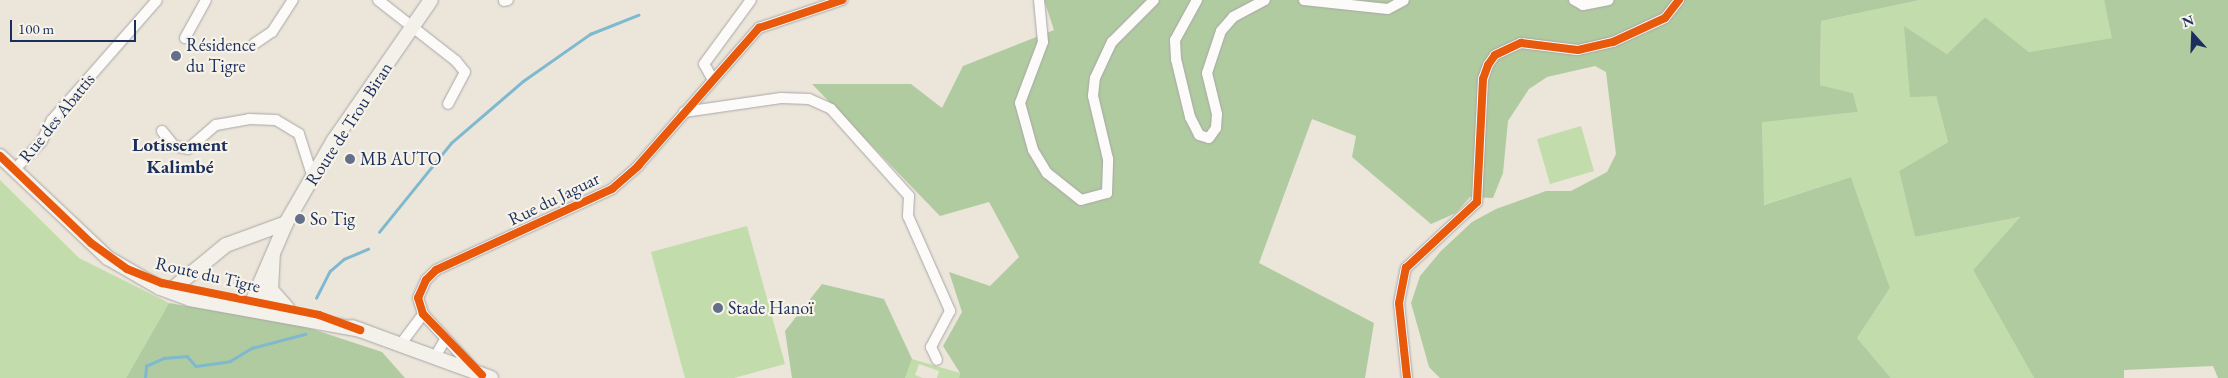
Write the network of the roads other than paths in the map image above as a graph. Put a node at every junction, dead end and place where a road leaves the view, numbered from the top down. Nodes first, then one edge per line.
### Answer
1 (156, 0) edge
2 (206, 0) edge
3 (293, 0) edge
4 (378, 0) edge
5 (432, 0) edge
6 (752, 0) edge
7 (842, 0) edge
8 (1039, 0) edge
9 (1154, 0) edge
10 (1197, 0) edge
11 (1265, 0) edge
12 (1304, 0) edge
13 (1404, 0) edge
14 (1574, 0) edge
15 (1609, 0) edge
16 (1679, 0) edge
17 (414, 26) junction
18 (185, 38) dead end
19 (254, 44) dead end
20 (713, 80) junction
21 (448, 104) dead end
22 (684, 112) junction
23 (162, 131) dead end
24 (0, 156) edge
25 (16, 168) junction
26 (313, 178) junction
27 (286, 223) junction
28 (274, 252) junction
29 (127, 269) junction
30 (176, 286) junction
31 (271, 290) junction
32 (250, 305) junction
33 (264, 308) junction
34 (287, 308) junction
35 (423, 314) junction
36 (360, 330) junction
37 (445, 340) junction
38 (400, 345) junction
39 (435, 358) junction
40 (937, 360) dead end
41 (486, 377) edge
42 (1407, 378) edge

1 - 25 street, Rue des Abattis
2 - 18 street
3 - 19 street
4 - 17 street
5 - 17 main road, Route de Trou Biran
6 - 20 street
7 - 20 street, Rue du Jaguar
8 - 9 street
10 - 11 street
12 - 13 street
14 - 15 street
16 - 42 street
17 - 21 street
17 - 26 main road, Route de Trou Biran
20 - 22 street, Rue du Jaguar
22 - 35 street, Rue du Jaguar
22 - 40 street
23 - 26 street
24 - 25 main road, Route du Tigre
25 - 29 main road, Route du Tigre
26 - 27 main road, Route de Trou Biran
27 - 28 main road, Route de Trou Biran
27 - 30 main road
28 - 31 main road, Route de Trou Biran
28 - 32 main road, Route de Trou Biran
29 - 30 main road, Route du Tigre
29 - 32 main road, Route du Tigre
30 - 32 main road, Route du Tigre
31 - 33 main road, Route de Trou Biran
31 - 34 main road
32 - 33 main road, Route du Tigre
33 - 34 main road, Route du Tigre
33 - 36 main road, Route du Tigre
34 - 36 main road, Route du Tigre
35 - 37 street
35 - 38 street
36 - 38 main road, Route du Tigre
37 - 39 street
37 - 41 street
38 - 39 main road, Route du Tigre
39 - 41 main road, Route du Tigre

